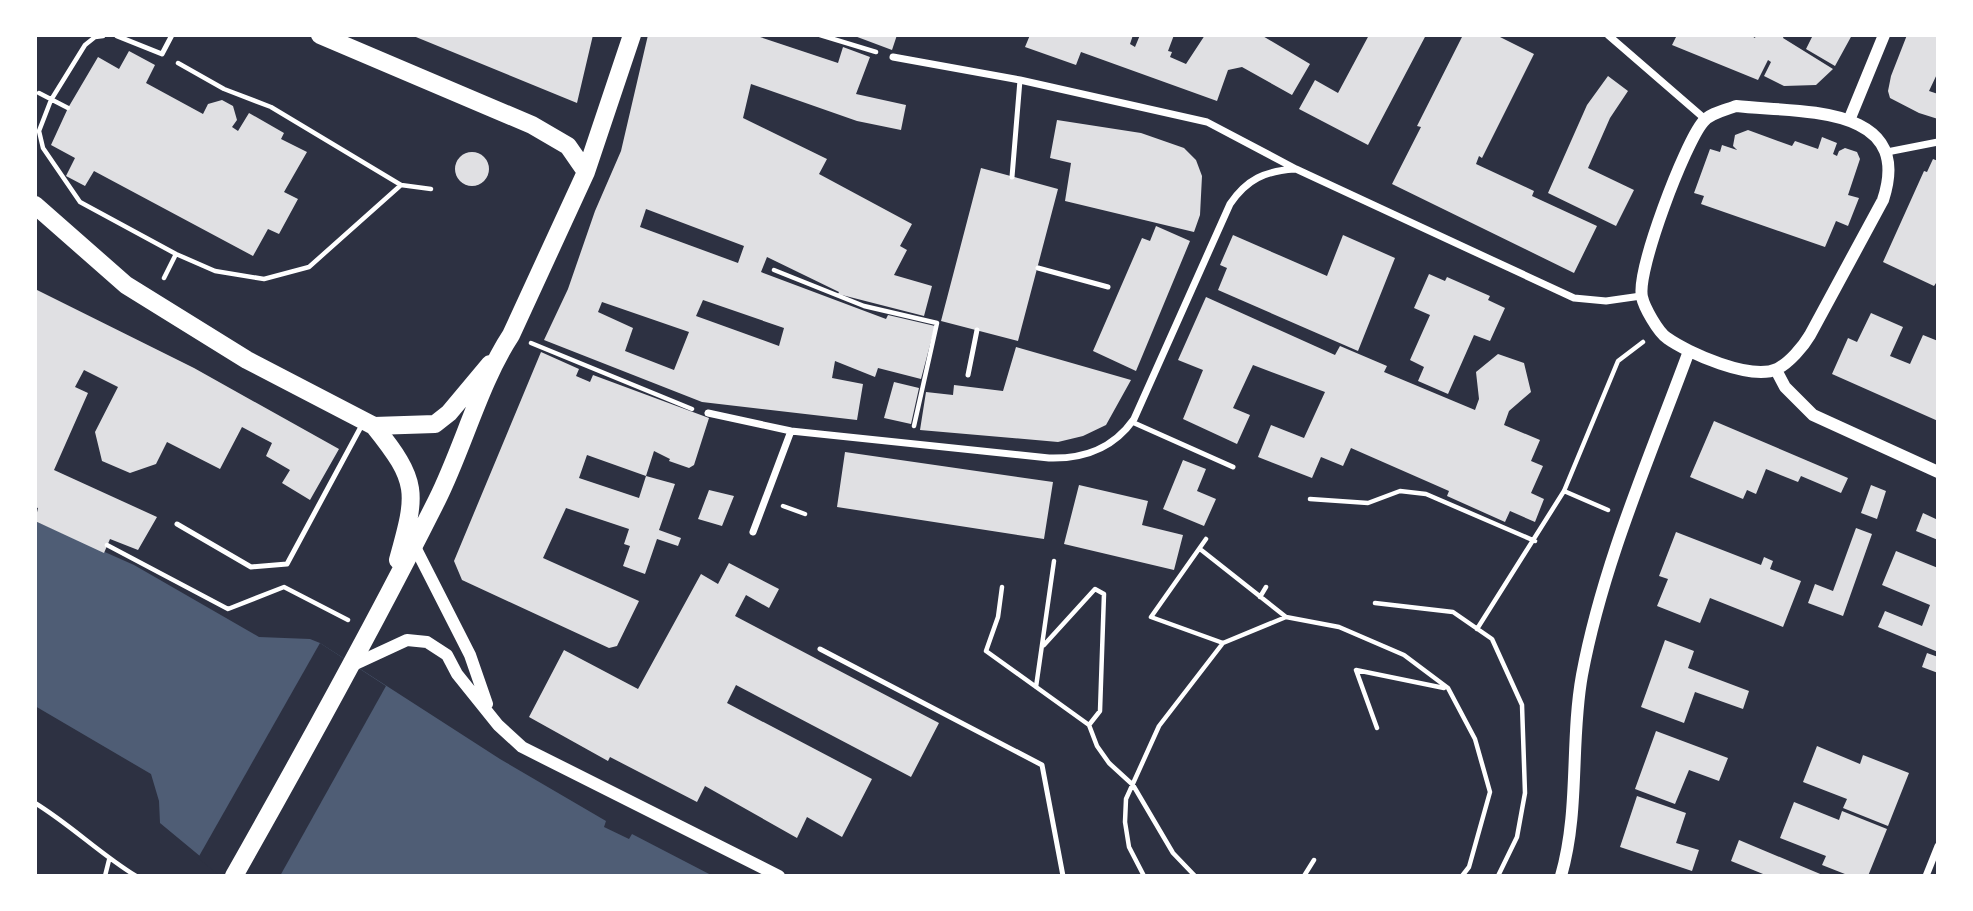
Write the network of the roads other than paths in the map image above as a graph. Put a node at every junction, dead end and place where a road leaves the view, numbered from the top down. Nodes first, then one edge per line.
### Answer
1 (172, 35) edge
2 (320, 35) edge
3 (632, 35) edge
4 (1608, 35) edge
5 (1884, 35) edge
6 (117, 36) edge
7 (893, 57) road end
8 (1020, 80) junction
9 (1850, 118) junction
10 (1705, 119) junction
11 (1938, 142) edge
12 (1887, 152) junction
13 (1296, 169) junction
14 (586, 172) junction
15 (1012, 177) dead end
16 (35, 205) edge
17 (1038, 268) dead end
18 (1108, 287) dead end
19 (1642, 296) junction
20 (977, 330) dead end
21 (1689, 351) junction
22 (500, 353) junction
23 (1776, 370) junction
24 (968, 375) dead end
25 (708, 413) road end
26 (1132, 422) junction
27 (370, 423) junction
28 (791, 431) junction
29 (1233, 467) dead end
30 (1938, 472) edge
31 (177, 524) dead end
32 (753, 532) dead end
33 (414, 545) junction
34 (388, 598) junction
35 (820, 649) dead end
36 (353, 665) junction
37 (489, 711) junction
38 (1938, 846) edge
39 (234, 876) edge
40 (779, 876) edge
41 (1063, 876) edge
42 (1561, 876) edge
43 (1926, 876) edge

1 - 6 lane
2 - 14 main road
3 - 14 main road
4 - 10 street
5 - 9 street
7 - 8 street
8 - 13 street
8 - 15 lane
9 - 10 street
9 - 12 street
10 - 19 street
11 - 12 street
12 - 23 street
13 - 19 street
13 - 26 street
14 - 22 main road
16 - 27 main road
17 - 18 lane
19 - 21 street
20 - 24 lane
21 - 23 street
21 - 42 street
22 - 27 main road
22 - 33 main road
23 - 30 street
25 - 28 street
26 - 28 street
26 - 29 lane
27 - 31 lane
27 - 34 main road
28 - 32 street
33 - 34 main road
33 - 37 street
34 - 36 main road
35 - 41 lane
36 - 37 street
36 - 39 main road
37 - 40 street
38 - 43 street

